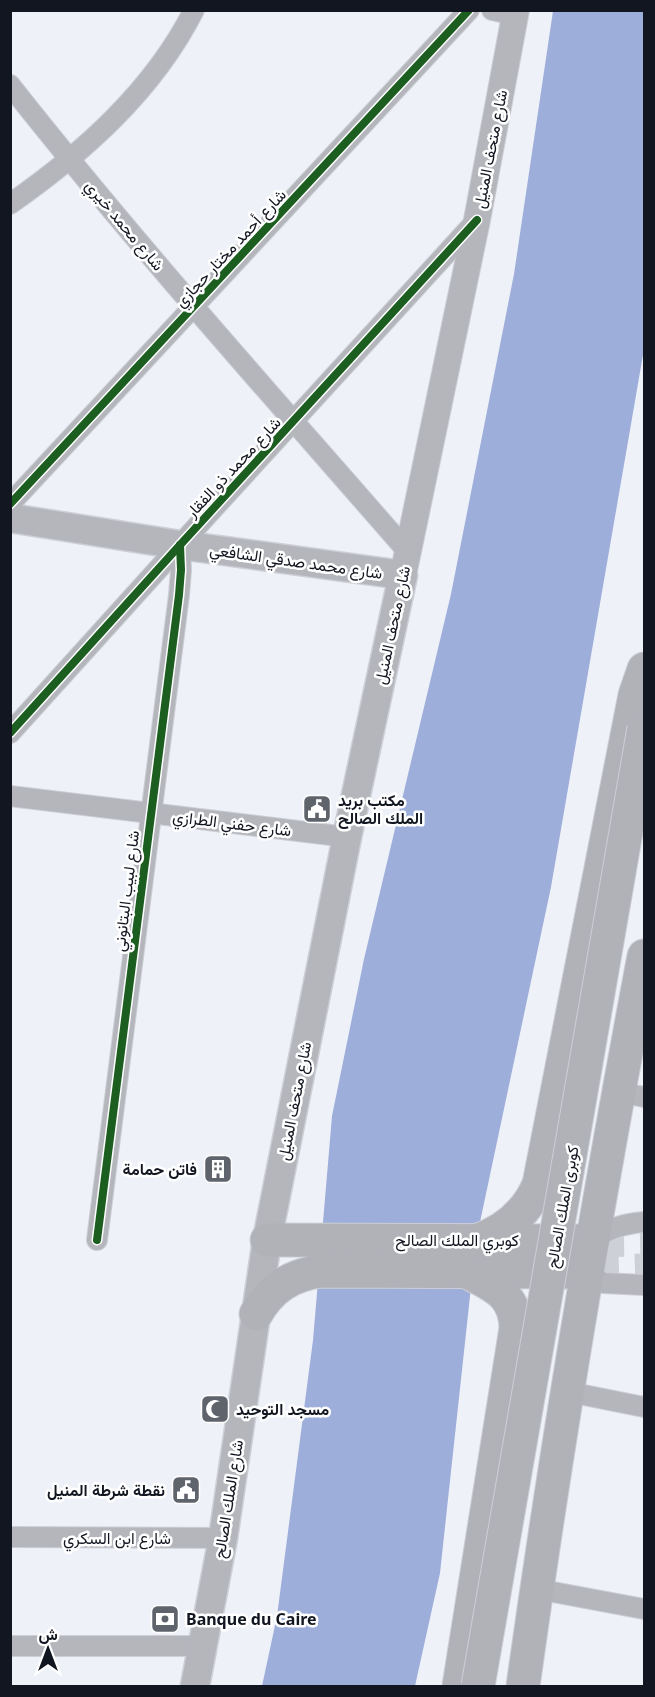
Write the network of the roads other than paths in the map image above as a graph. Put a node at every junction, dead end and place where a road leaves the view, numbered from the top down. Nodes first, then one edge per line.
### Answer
1 (194, 10) edge
2 (469, 10) edge
3 (508, 12) edge
4 (10, 85) edge
5 (69, 159) junction
6 (10, 204) edge
7 (477, 220) junction
8 (194, 307) junction
9 (294, 422) junction
10 (10, 504) edge
11 (10, 518) edge
12 (180, 545) junction
13 (406, 564) junction
14 (645, 669) edge
15 (645, 727) edge
16 (10, 733) edge
17 (10, 796) edge
18 (149, 814) junction
19 (347, 837) junction
20 (645, 850) edge
21 (645, 956) edge
22 (632, 1094) edge
23 (552, 1118) junction
24 (612, 1125) junction
25 (645, 1222) edge
26 (513, 1229) junction
27 (96, 1240) dead end
28 (300, 1253) junction
29 (589, 1257) junction
30 (480, 1279) junction
31 (645, 1285) edge
32 (256, 1314) junction
33 (509, 1379) junction
34 (567, 1389) junction
35 (645, 1407) edge
36 (10, 1537) edge
37 (223, 1538) junction
38 (537, 1589) junction
39 (645, 1609) edge
40 (10, 1646) edge
41 (203, 1646) junction
42 (195, 1686) edge
43 (459, 1686) edge
44 (478, 1686) edge
45 (501, 1686) edge
46 (523, 1686) edge

1 - 5 street
2 - 8 street, شارع أحمد مختار حجازي
3 - 7 street, شارع متحف المنيل
4 - 5 street, شارع محمد خيري
5 - 6 street
5 - 8 street, شارع محمد خيري
7 - 9 street, شارع محمد ذو الفقار
7 - 13 street, شارع متحف المنيل
8 - 9 street, شارع محمد خيري
8 - 10 street, شارع أحمد مختار حجازي
9 - 12 street, شارع محمد ذو الفقار
9 - 13 street, شارع محمد خيري
11 - 12 main road, شارع محمد صدقي الشافعي
12 - 13 main road, شارع محمد صدقي الشافعي
12 - 16 street, شارع محمد ذو الفقار
12 - 18 street, شارع لبيب البتانوني
13 - 19 main road, شارع متحف المنيل
14 - 23 highway
15 - 44 highway, كوبرى الملك الصالح, bridge
17 - 18 street, شارع حفني الطرازي
18 - 19 street, شارع حفني الطرازي
18 - 27 street, شارع لبيب البتانوني
19 - 28 main road, شارع متحف المنيل
20 - 45 highway, كوبرى الملك الصالح
21 - 22 highway
22 - 24 highway
23 - 24 highway
23 - 26 highway
24 - 29 highway
25 - 29 street
26 - 28 highway, كوبري الملك الصالح
26 - 29 highway, كوبري الملك الصالح
28 - 30 highway, كوبري الملك الصالح
28 - 32 main road, شارع الملك الصالح
28 - 32 highway
29 - 30 highway, كوبري الملك الصالح
29 - 31 street
29 - 34 highway
30 - 33 highway
32 - 37 main road, شارع الملك الصالح
33 - 34 highway
33 - 43 highway
34 - 35 street
34 - 38 highway
36 - 37 street, شارع ابن السكري
37 - 41 main road, شارع الملك الصالح
38 - 39 street
38 - 46 highway
40 - 41 street
41 - 42 main road, شارع الملك الصالح

